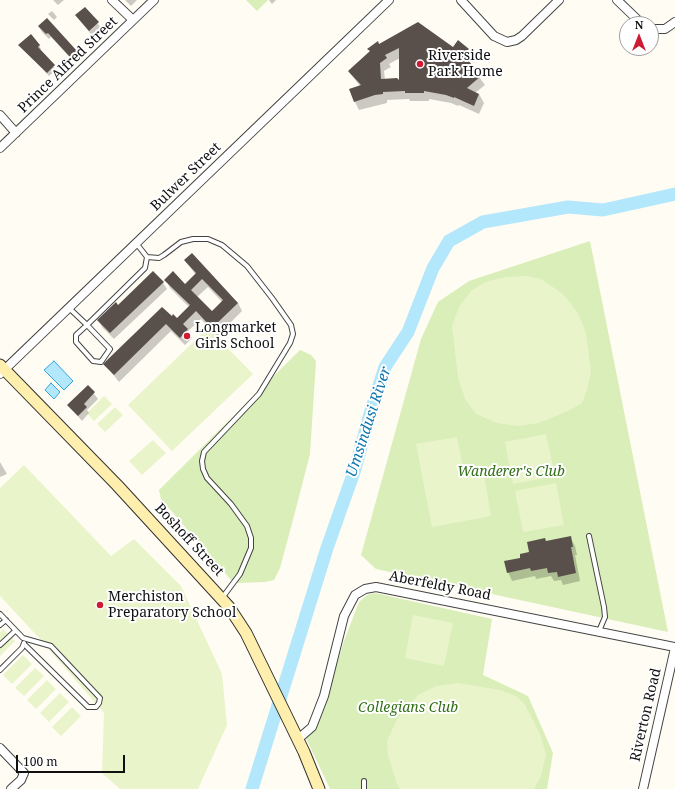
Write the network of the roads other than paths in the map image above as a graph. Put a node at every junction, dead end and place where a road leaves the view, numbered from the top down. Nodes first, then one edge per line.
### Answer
1 (112, 0) edge
2 (154, 0) edge
3 (389, 0) edge
4 (461, 0) edge
5 (559, 0) edge
6 (617, 0) edge
7 (634, 16) edge
8 (133, 20) junction
9 (675, 22) edge
10 (659, 29) edge
11 (0, 115) edge
12 (16, 133) junction
13 (0, 148) edge
14 (136, 243) junction
15 (147, 257) junction
16 (69, 308) junction
17 (87, 325) junction
18 (2, 369) edge
19 (588, 536) dead end
20 (222, 599) junction
21 (0, 614) edge
22 (6, 620) junction
23 (0, 625) edge
24 (15, 631) junction
25 (599, 631) junction
26 (23, 638) junction
27 (24, 644) junction
28 (0, 645) edge
29 (675, 647) edge
30 (0, 670) edge
31 (298, 739) junction
32 (0, 748) edge
33 (364, 781) dead end
34 (11, 789) edge
35 (319, 789) edge
36 (364, 789) edge
37 (643, 789) edge

1 - 8 street
2 - 8 street, Prince Alfred Street
3 - 14 street, Bulwer Street
4 - 5 street
6 - 7 street
8 - 12 street, Prince Alfred Street
9 - 10 street
11 - 12 street
12 - 13 street, Prince Alfred Street
14 - 15 lane
14 - 16 street, Bulwer Street
15 - 17 lane
15 - 20 lane
16 - 17 lane
16 - 18 street, Bulwer Street
17 - 17 lane
18 - 20 main road, Boshoff Street
19 - 25 lane
20 - 31 main road, Boshoff Street
21 - 22 lane
22 - 23 lane
22 - 24 lane
24 - 26 lane
24 - 28 lane
25 - 29 street, Aberfeldy Road
25 - 31 street, Aberfeldy Road
26 - 27 lane
26 - 27 lane
27 - 30 lane
29 - 37 street, Riverton Road
31 - 35 main road, Boshoff Street
32 - 34 street
33 - 36 lane

